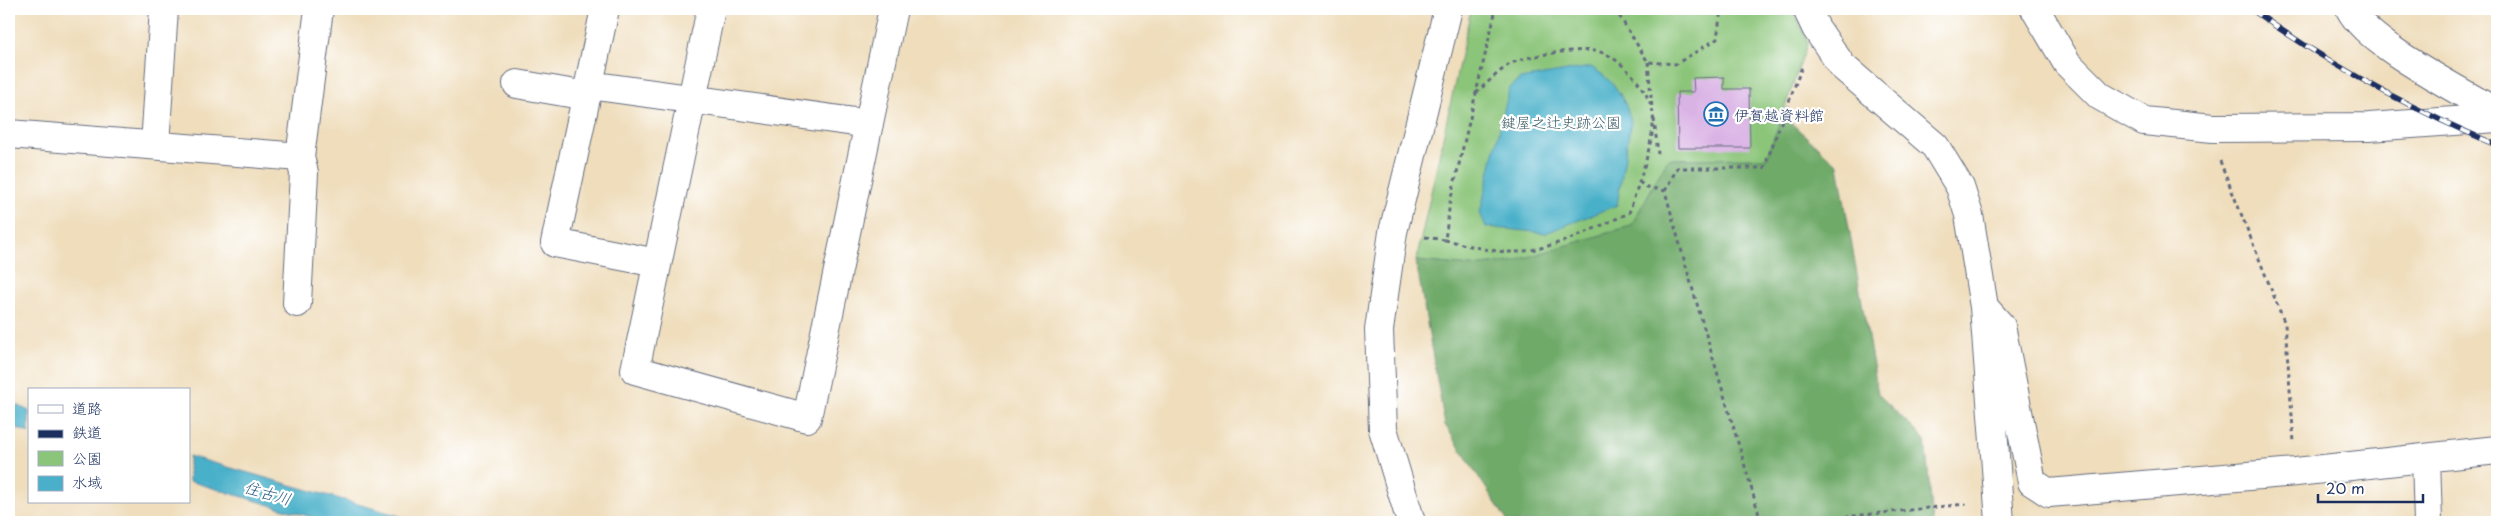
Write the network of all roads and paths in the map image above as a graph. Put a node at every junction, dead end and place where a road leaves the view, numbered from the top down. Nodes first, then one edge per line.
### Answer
1 (164, 9) edge
2 (319, 9) edge
3 (605, 9) edge
4 (711, 9) edge
5 (893, 9) edge
6 (1448, 9) edge
7 (1496, 9) edge
8 (1615, 9) edge
9 (1721, 9) edge
10 (2035, 9) edge
11 (2350, 9) edge
12 (1811, 19) edge
13 (1648, 62) junction
14 (517, 84) dead end
15 (588, 90) junction
16 (1475, 94) junction
17 (692, 100) junction
18 (1653, 113) junction
19 (2497, 113) edge
20 (2497, 118) edge
21 (869, 124) junction
22 (2213, 128) junction
23 (9, 134) edge
24 (155, 145) junction
25 (1658, 154) dead end
26 (300, 157) junction
27 (1639, 182) junction
28 (1665, 191) junction
29 (1393, 232) junction
30 (1445, 240) junction
31 (657, 263) junction
32 (297, 303) dead end
33 (1984, 307) junction
34 (2497, 450) edge
35 (2426, 458) junction
36 (2296, 472) junction
37 (2000, 511) edge
38 (1411, 522) edge
39 (1761, 522) edge
40 (1798, 522) edge
41 (2428, 522) edge

1 - 24 street
2 - 26 street
3 - 15 street
4 - 17 street
5 - 21 street
6 - 29 street
7 - 16 path
8 - 13 path
9 - 13 path
10 - 22 street
11 - 19 street
12 - 28 path
12 - 33 street
13 - 18 path
14 - 15 street
15 - 17 street
15 - 31 street
16 - 18 path
16 - 30 path
17 - 21 street
17 - 31 street
18 - 25 path
18 - 27 path
20 - 22 street
21 - 31 street
22 - 36 path
23 - 24 street
24 - 26 street
26 - 32 street
27 - 28 path
27 - 30 path
28 - 39 path
29 - 30 path
29 - 38 street
33 - 36 street
33 - 37 street
34 - 35 street
35 - 36 street
35 - 41 street
37 - 40 path

